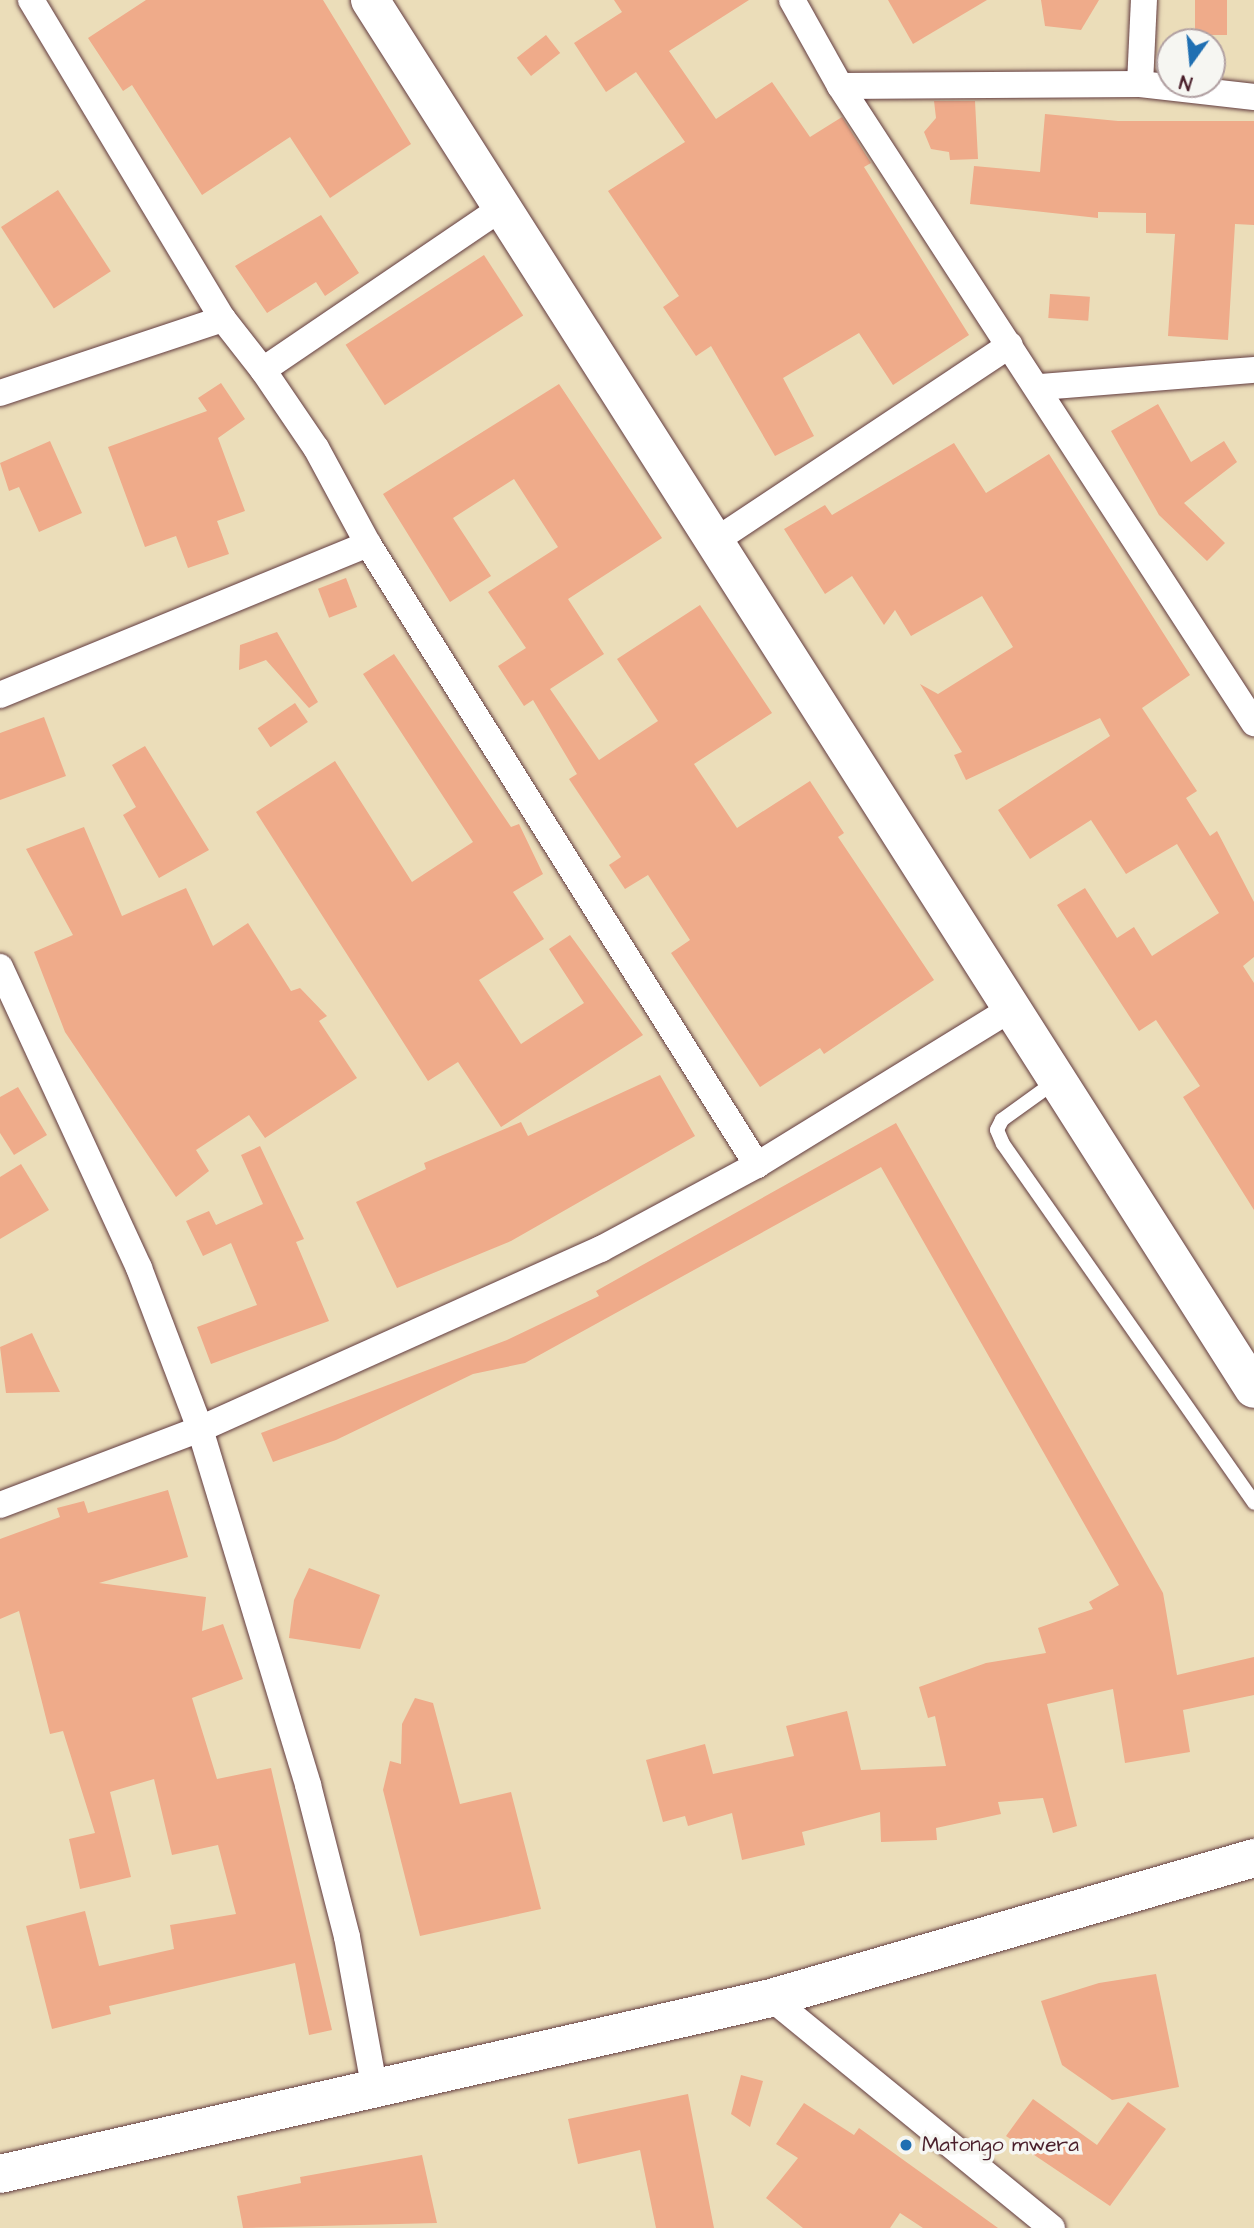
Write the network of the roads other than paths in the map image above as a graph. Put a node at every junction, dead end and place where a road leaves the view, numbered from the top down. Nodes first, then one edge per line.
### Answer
1 (31, 0) edge
2 (370, 0) edge
3 (792, 0) edge
4 (1142, 2) edge
5 (1140, 84) junction
6 (840, 86) junction
7 (1254, 97) edge
8 (506, 205) junction
9 (223, 319) junction
10 (1010, 345) junction
11 (263, 370) junction
12 (1254, 370) edge
13 (1041, 387) junction
14 (0, 393) edge
15 (715, 541) junction
16 (368, 544) junction
17 (0, 695) edge
18 (1254, 723) edge
19 (0, 967) edge
20 (1013, 1008) junction
21 (1059, 1079) junction
22 (757, 1165) junction
23 (1254, 1389) edge
24 (200, 1429) junction
25 (1254, 1503) edge
26 (0, 1505) edge
27 (1254, 1858) edge
28 (771, 1998) junction
29 (375, 2091) junction
30 (0, 2174) edge
31 (1052, 2228) edge

1 - 9 street
2 - 8 main road
3 - 6 street
4 - 5 street
5 - 6 street
5 - 7 street
6 - 10 street
8 - 11 street
8 - 15 main road
9 - 11 street
9 - 14 street
10 - 13 street
10 - 15 street
11 - 16 street
12 - 13 street
13 - 18 street
15 - 20 main road
16 - 17 street
16 - 22 street
19 - 24 street
20 - 21 main road
20 - 22 street
21 - 23 main road
21 - 25 lane
22 - 24 street
24 - 26 street
24 - 29 street
27 - 28 main road
28 - 29 main road
28 - 31 street
29 - 30 main road

